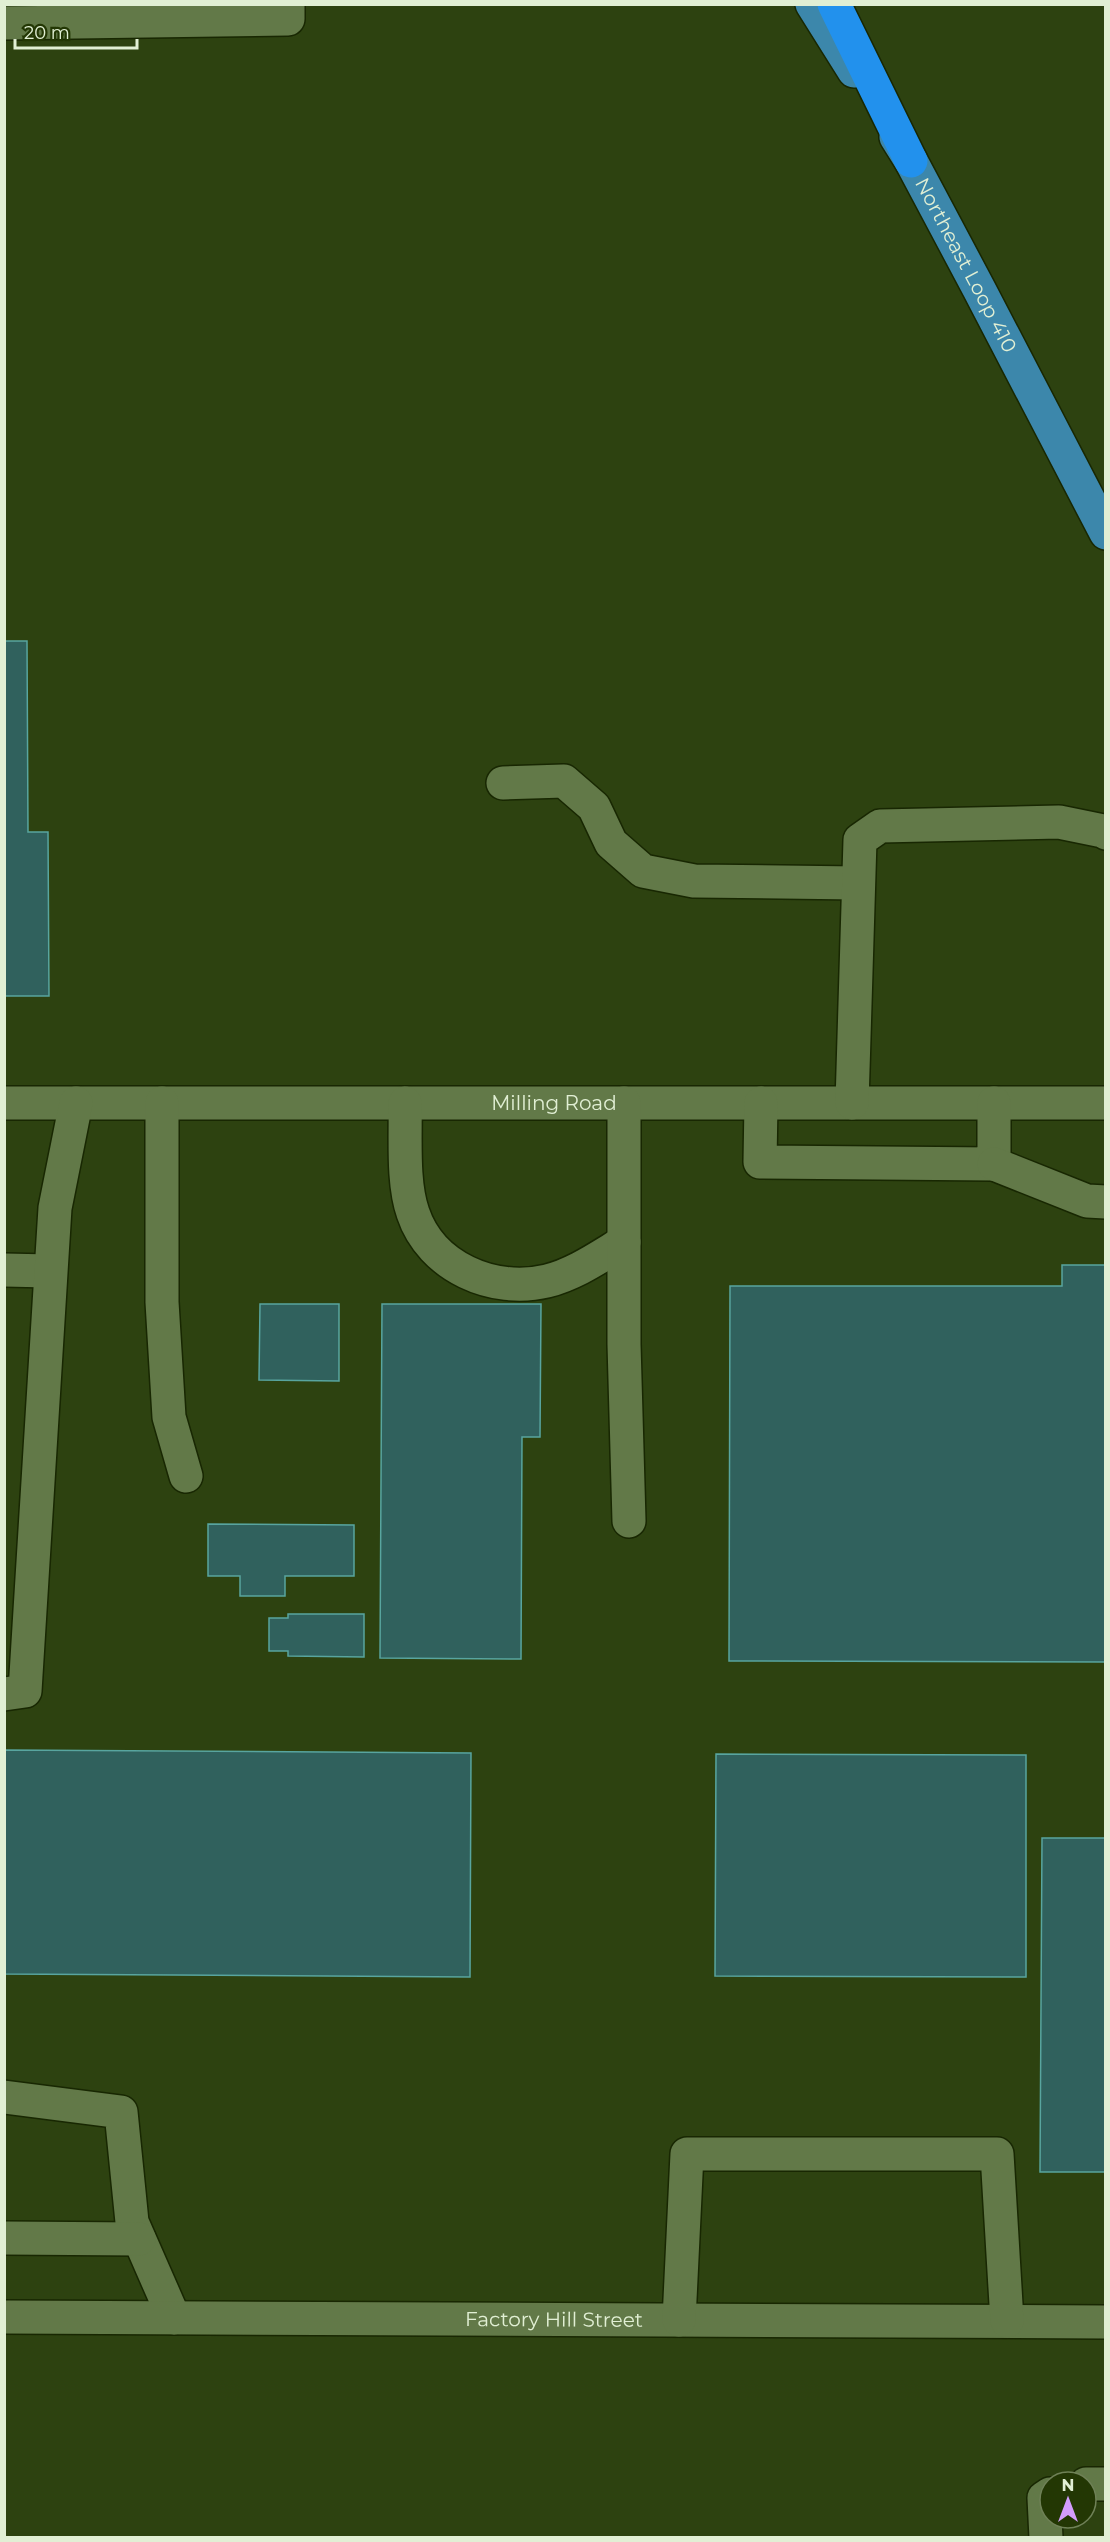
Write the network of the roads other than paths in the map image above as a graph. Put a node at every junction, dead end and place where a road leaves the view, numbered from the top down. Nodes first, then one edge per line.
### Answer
1 (288, 4) edge
2 (812, 4) edge
3 (834, 4) edge
4 (4, 22) edge
5 (911, 161) junction
6 (1106, 533) edge
7 (503, 783) dead end
8 (1106, 834) edge
9 (858, 883) junction
10 (4, 1103) edge
11 (76, 1103) junction
12 (162, 1103) junction
13 (405, 1103) junction
14 (624, 1103) junction
15 (761, 1103) junction
16 (852, 1103) junction
17 (994, 1103) junction
18 (1106, 1103) edge
19 (994, 1164) junction
20 (1106, 1202) edge
21 (624, 1242) junction
22 (4, 1270) edge
23 (50, 1271) junction
24 (186, 1476) dead end
25 (629, 1521) dead end
26 (4, 1694) edge
27 (4, 2097) edge
28 (4, 2238) edge
29 (139, 2239) junction
30 (4, 2318) edge
31 (174, 2318) junction
32 (679, 2320) junction
33 (1007, 2321) junction
34 (1106, 2322) edge

1 - 4 street
2 - 5 main road, Northeast Loop 410
3 - 5 highway
5 - 6 main road, Northeast Loop 410
7 - 9 street
8 - 9 street
9 - 16 street
10 - 11 street, Milling Road
11 - 12 street, Milling Road
11 - 23 street
12 - 13 street, Milling Road
12 - 24 street
13 - 14 street, Milling Road
13 - 21 street
14 - 15 street, Milling Road
14 - 21 street
15 - 16 street, Milling Road
15 - 19 street
16 - 17 street, Milling Road
17 - 18 street, Milling Road
17 - 19 street
19 - 20 street
21 - 25 street
22 - 23 street
23 - 26 street
27 - 29 street
28 - 29 street
29 - 31 street
30 - 31 street, Factory Hill Street
31 - 32 street, Factory Hill Street
32 - 33 street, Factory Hill Street
32 - 33 street
33 - 34 street, Factory Hill Street

